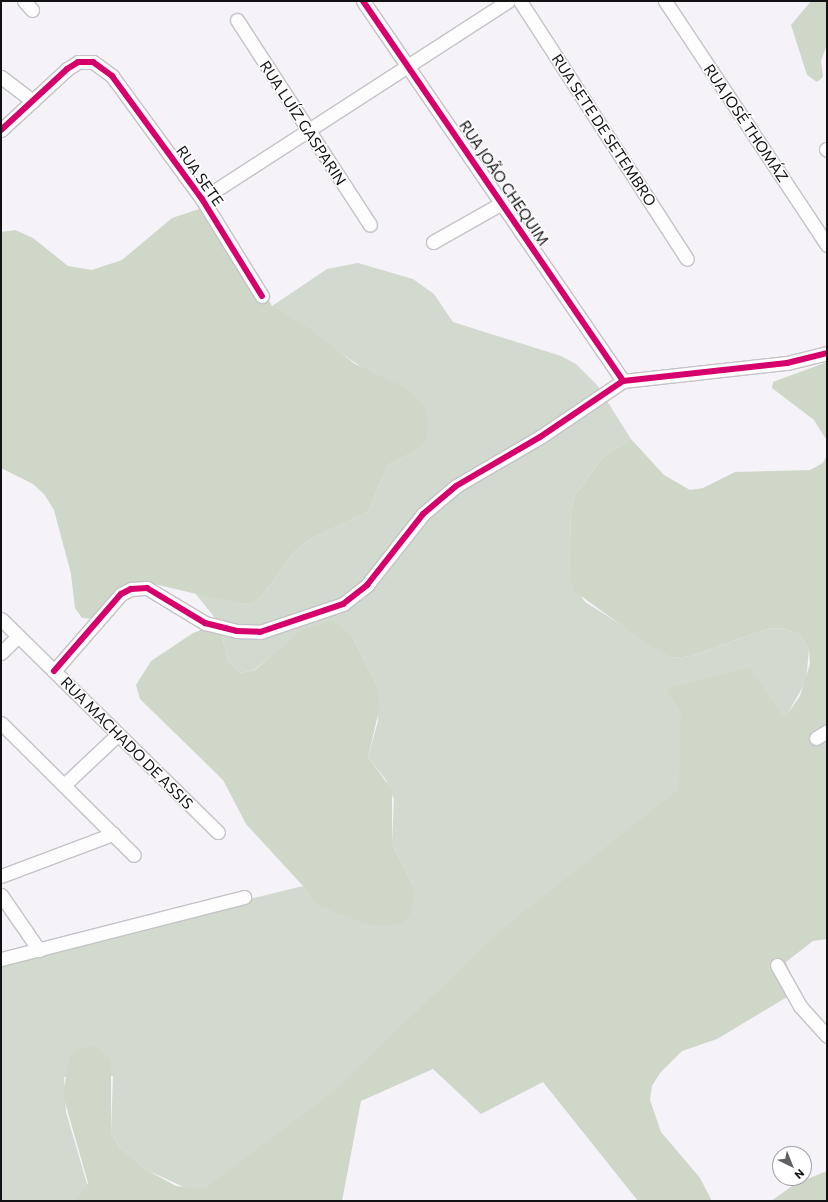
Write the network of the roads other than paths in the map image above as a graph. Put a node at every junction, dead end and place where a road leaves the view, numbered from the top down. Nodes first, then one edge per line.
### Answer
1 (363, 1) edge
2 (508, 1) edge
3 (520, 1) edge
4 (665, 1) edge
5 (237, 20) dead end
6 (409, 67) junction
7 (1, 77) edge
8 (33, 101) junction
9 (1, 130) edge
10 (309, 131) junction
11 (202, 198) junction
12 (502, 203) junction
13 (370, 225) dead end
14 (433, 242) dead end
15 (827, 245) edge
16 (687, 260) dead end
17 (262, 296) dead end
18 (827, 353) edge
19 (623, 381) junction
20 (1, 619) edge
21 (18, 636) junction
22 (1, 653) edge
23 (54, 671) junction
24 (1, 723) edge
25 (117, 735) junction
26 (64, 785) junction
27 (218, 832) dead end
28 (113, 834) junction
29 (134, 855) dead end
30 (1, 876) edge
31 (1, 895) edge
32 (244, 897) dead end
33 (39, 950) junction
34 (1, 959) edge
35 (777, 965) dead end
36 (827, 1036) edge

1 - 6 street, RUA JOÃO CHEQUIM
2 - 6 street
3 - 16 street, RUA SETE DE SETEMBRO
4 - 15 street, RUA JOSÉ THOMÁZ
5 - 10 street, RUA LUÍZ GASPARIN
6 - 10 street
6 - 12 street, RUA JOÃO CHEQUIM
7 - 8 street
8 - 9 street, RUA SETE
8 - 11 street, RUA SETE
10 - 11 street
10 - 13 street, RUA LUÍZ GASPARIN
11 - 17 street, RUA SETE
12 - 14 street
12 - 19 street, RUA JOÃO CHEQUIM
18 - 19 street
19 - 23 street
20 - 21 street, RUA MACHADO DE ASSIS
21 - 22 street
21 - 23 street, RUA MACHADO DE ASSIS
23 - 25 street, RUA MACHADO DE ASSIS
24 - 26 street
25 - 26 street
25 - 27 street, RUA MACHADO DE ASSIS
26 - 28 street
28 - 29 street
28 - 30 street
31 - 33 street
32 - 33 street
33 - 34 street
35 - 36 street

